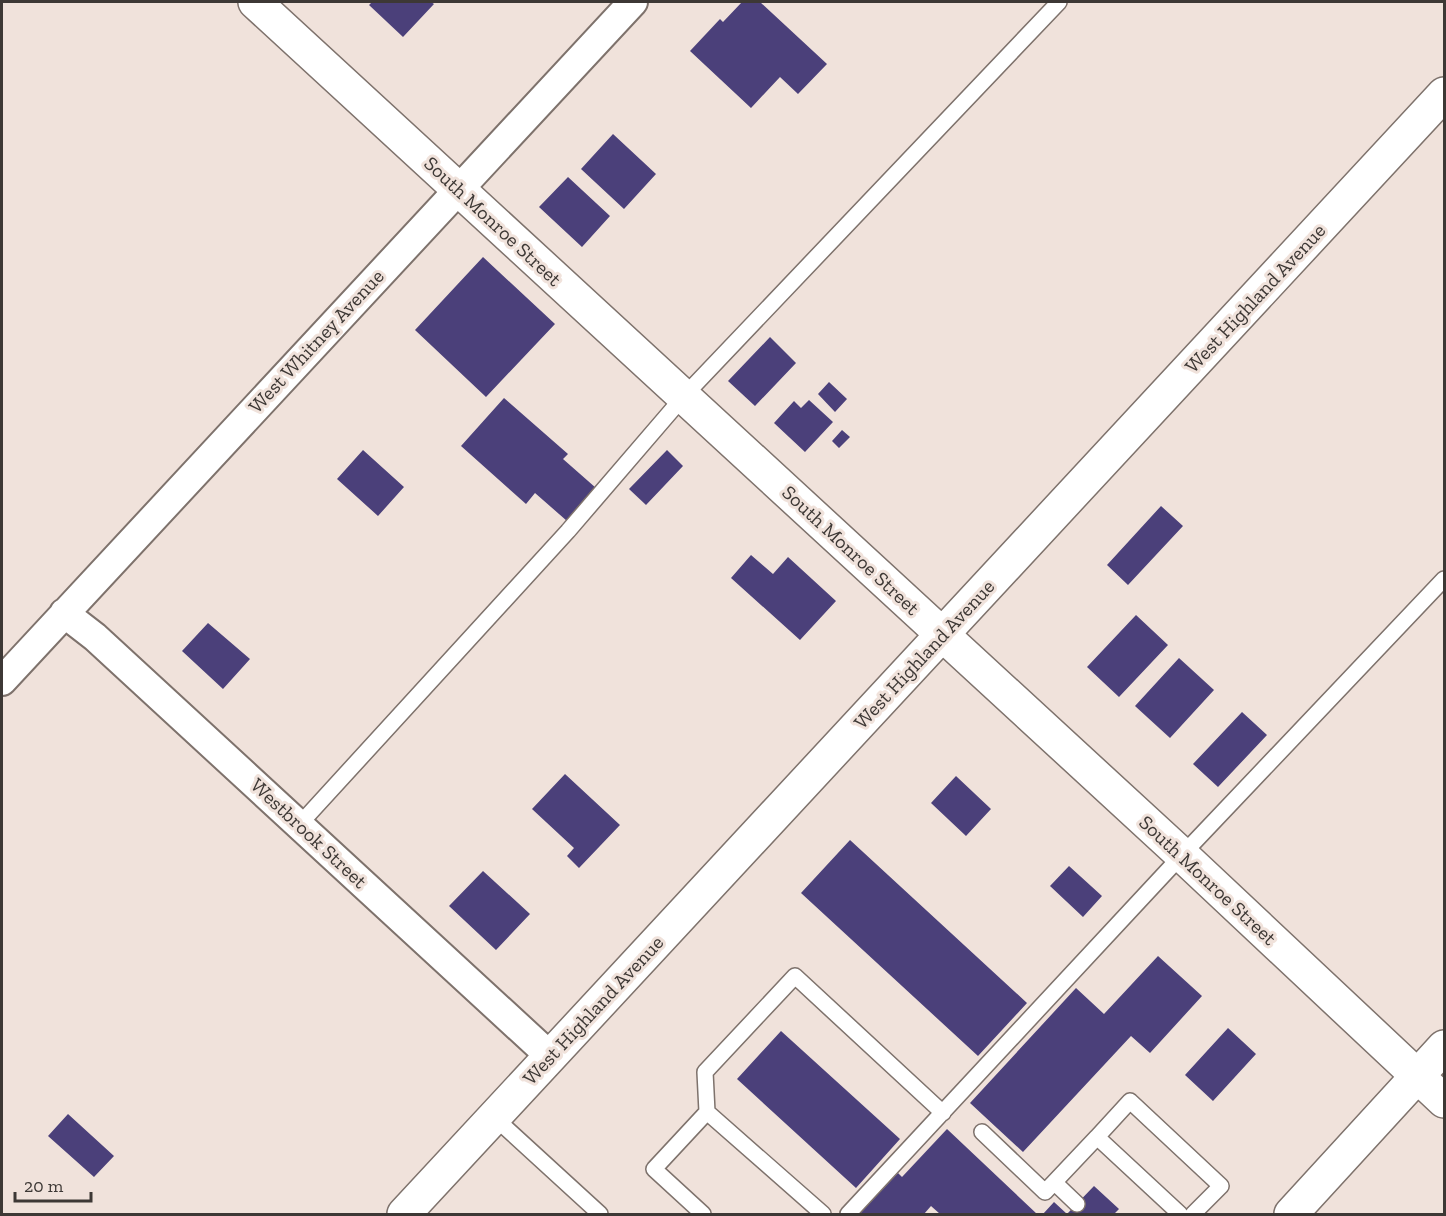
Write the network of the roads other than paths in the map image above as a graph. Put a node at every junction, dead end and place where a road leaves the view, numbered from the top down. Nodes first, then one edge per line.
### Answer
1 (255, 2) edge
2 (633, 2) edge
3 (1059, 2) edge
4 (1444, 93) edge
5 (458, 188) junction
6 (684, 396) junction
7 (1444, 579) edge
8 (64, 613) junction
9 (942, 634) junction
10 (2, 681) edge
11 (299, 825) junction
12 (1182, 855) junction
13 (1444, 1047) edge
14 (550, 1056) junction
15 (1418, 1076) junction
16 (1444, 1101) edge
17 (707, 1112) junction
18 (943, 1113) junction
19 (494, 1117) junction
20 (982, 1132) dead end
21 (1097, 1137) junction
22 (1054, 1183) junction
23 (1077, 1204) dead end
24 (1176, 1213) edge
25 (404, 1215) edge
26 (600, 1215) edge
27 (703, 1215) edge
28 (823, 1215) edge
29 (848, 1215) edge
30 (1193, 1215) edge
31 (1291, 1215) edge

1 - 5 main road, South Monroe Street
2 - 5 street, West Whitney Avenue
3 - 6 lane
4 - 9 main road, West Highland Avenue
5 - 6 main road, South Monroe Street
5 - 8 street, West Whitney Avenue
6 - 9 main road, South Monroe Street
6 - 11 lane
7 - 12 lane
8 - 10 street, West Whitney Avenue
8 - 11 street, Westbrook Street
9 - 12 main road, South Monroe Street
9 - 14 main road, West Highland Avenue
11 - 14 street, Westbrook Street
12 - 15 main road, South Monroe Street
12 - 18 lane
13 - 15 main road
14 - 19 main road, West Highland Avenue
15 - 16 main road, South Monroe Street
15 - 31 main road
17 - 18 lane
17 - 27 lane
17 - 28 lane
18 - 29 lane
19 - 25 main road, West Highland Avenue
19 - 26 lane
20 - 22 lane
21 - 22 lane
21 - 24 lane
21 - 30 lane
22 - 23 lane

